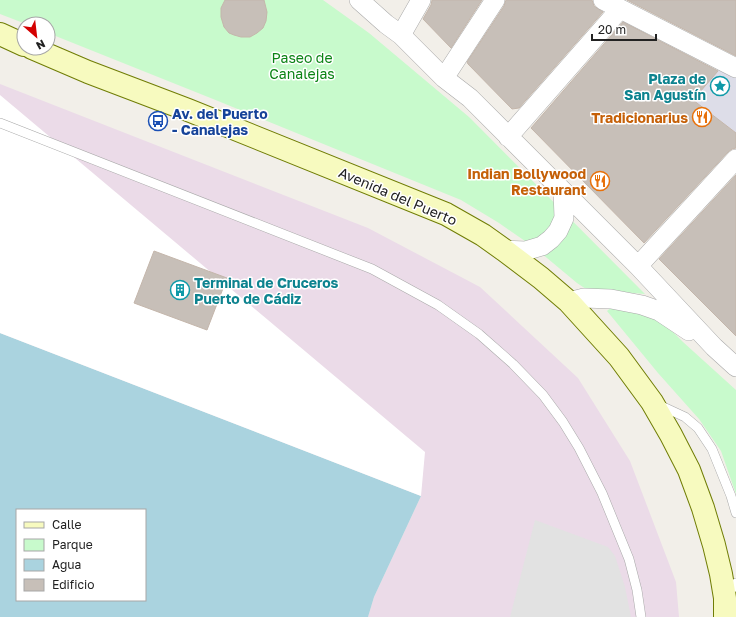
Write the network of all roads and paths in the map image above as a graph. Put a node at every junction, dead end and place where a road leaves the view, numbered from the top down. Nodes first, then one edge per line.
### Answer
1 (360, 0) edge
2 (421, 0) edge
3 (495, 0) edge
4 (602, 0) edge
5 (620, 9) junction
6 (0, 34) edge
7 (402, 35) junction
8 (16, 41) edge
9 (51, 56) edge
10 (736, 68) edge
11 (444, 78) junction
12 (0, 124) edge
13 (508, 137) junction
14 (736, 159) edge
15 (563, 191) junction
16 (504, 250) junction
17 (638, 266) junction
18 (569, 302) junction
19 (714, 347) junction
20 (736, 367) edge
21 (652, 402) junction
22 (736, 513) edge
23 (729, 600) edge
24 (641, 617) edge

1 - 7 street
2 - 7 street
3 - 11 street
4 - 5 street
5 - 10 street
5 - 13 street
6 - 8 street
7 - 11 street
9 - 16 street, Avenida del Puerto
11 - 13 street
12 - 24 lane
13 - 15 street
14 - 17 street
15 - 16 street
15 - 17 street
16 - 18 street, Avenida del Puerto
17 - 19 street
18 - 19 street
18 - 21 street, Avenida del Puerto
19 - 20 street
21 - 22 lane
21 - 23 street, Avenida del Puerto

